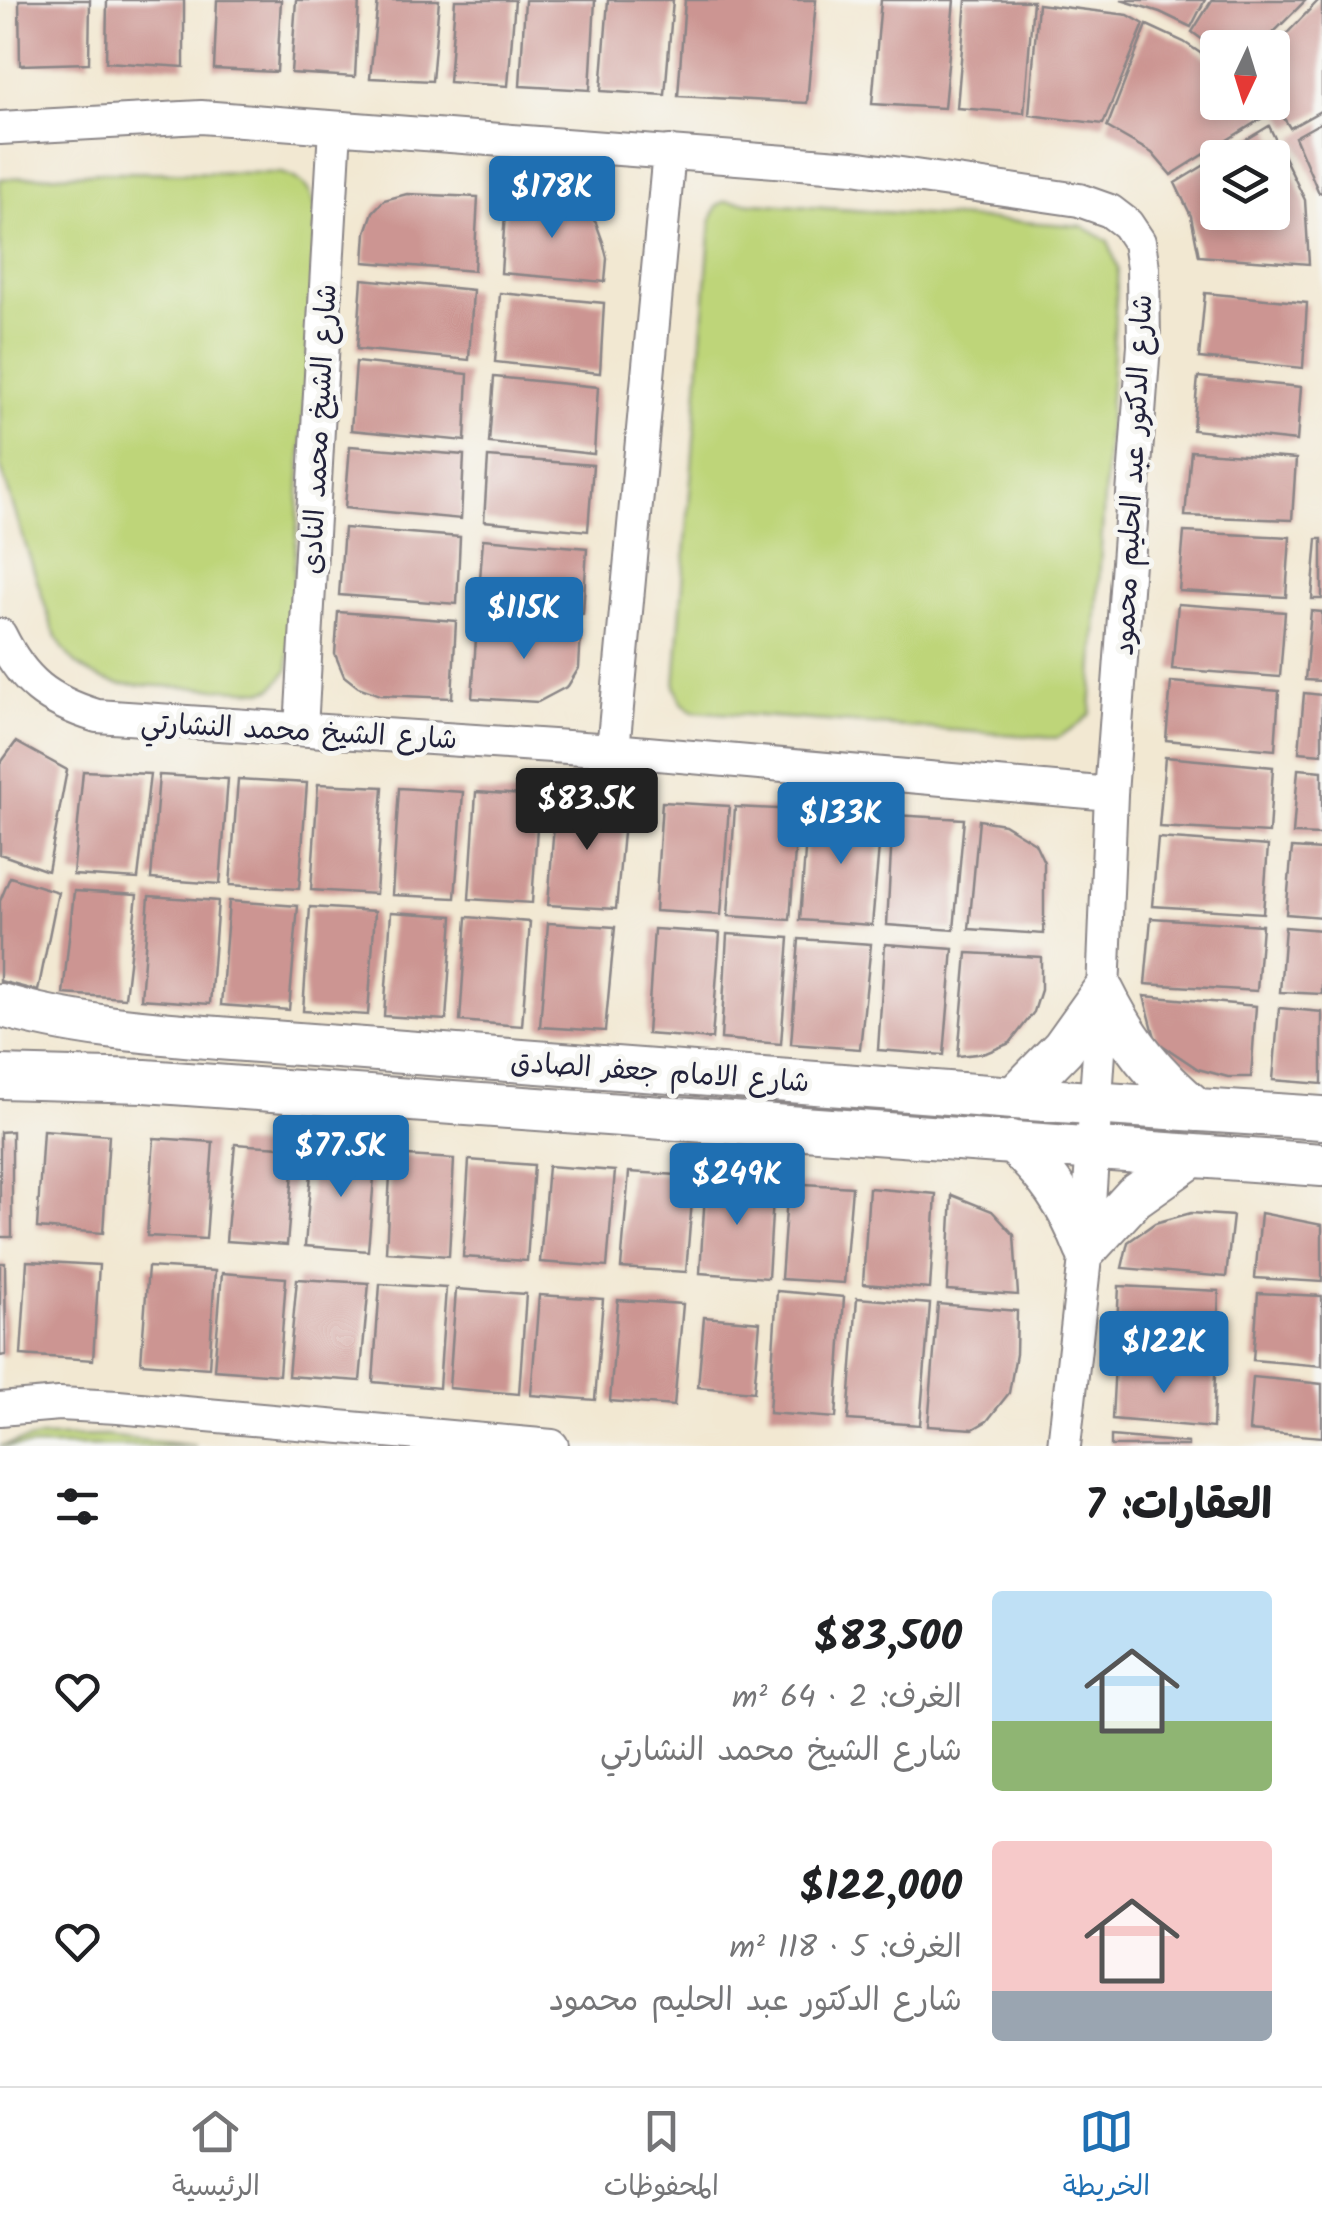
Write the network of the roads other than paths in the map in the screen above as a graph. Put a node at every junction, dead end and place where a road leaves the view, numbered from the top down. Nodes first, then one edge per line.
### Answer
1 (0, 128) edge
2 (335, 128) junction
3 (669, 152) junction
4 (0, 635) edge
5 (301, 728) junction
6 (613, 750) junction
7 (1111, 794) junction
8 (1103, 992) junction
9 (0, 1005) edge
10 (0, 1076) edge
11 (1014, 1098) junction
12 (1096, 1103) junction
13 (1197, 1110) junction
14 (1322, 1118) edge
15 (1012, 1142) junction
16 (1092, 1148) junction
17 (1192, 1156) junction
18 (1322, 1165) edge
19 (1086, 1249) junction
20 (0, 1409) edge
21 (247, 1432) edge
22 (552, 1446) edge
23 (1064, 1446) edge

1 - 2 street, شارع الدكتور عبد الحليم محمود
2 - 3 street, شارع الدكتور عبد الحليم محمود
2 - 5 street, شارع الشيخ محمد النادى
3 - 6 street
3 - 7 street, شارع الدكتور عبد الحليم محمود
4 - 5 street, شارع الشيخ محمد النشارتي
5 - 6 street, شارع الشيخ محمد النشارتي
6 - 7 street, شارع الشيخ محمد النشارتي
7 - 8 street, شارع الدكتور عبد الحليم محمود
8 - 11 street
8 - 12 street, شارع الدكتور عبد الحليم محمود
8 - 13 street
9 - 11 street, شارع الامام جعفر الصادق
10 - 15 street, شارع الامام جعفر الصادق
11 - 12 street, شارع الامام جعفر الصادق
12 - 13 street, شارع الامام جعفر الصادق
12 - 16 street, شارع الدكتور عبد الحليم محمود
13 - 14 street, شارع الامام جعفر الصادق
15 - 16 street, شارع الامام جعفر الصادق
15 - 19 street
16 - 17 street, شارع الامام جعفر الصادق
16 - 19 street, شارع الدكتور عبد الحليم محمود
17 - 18 street, شارع الامام جعفر الصادق
17 - 19 street
19 - 23 street, شارع الدكتور عبد الحليم محمود
20 - 21 street
21 - 22 street

